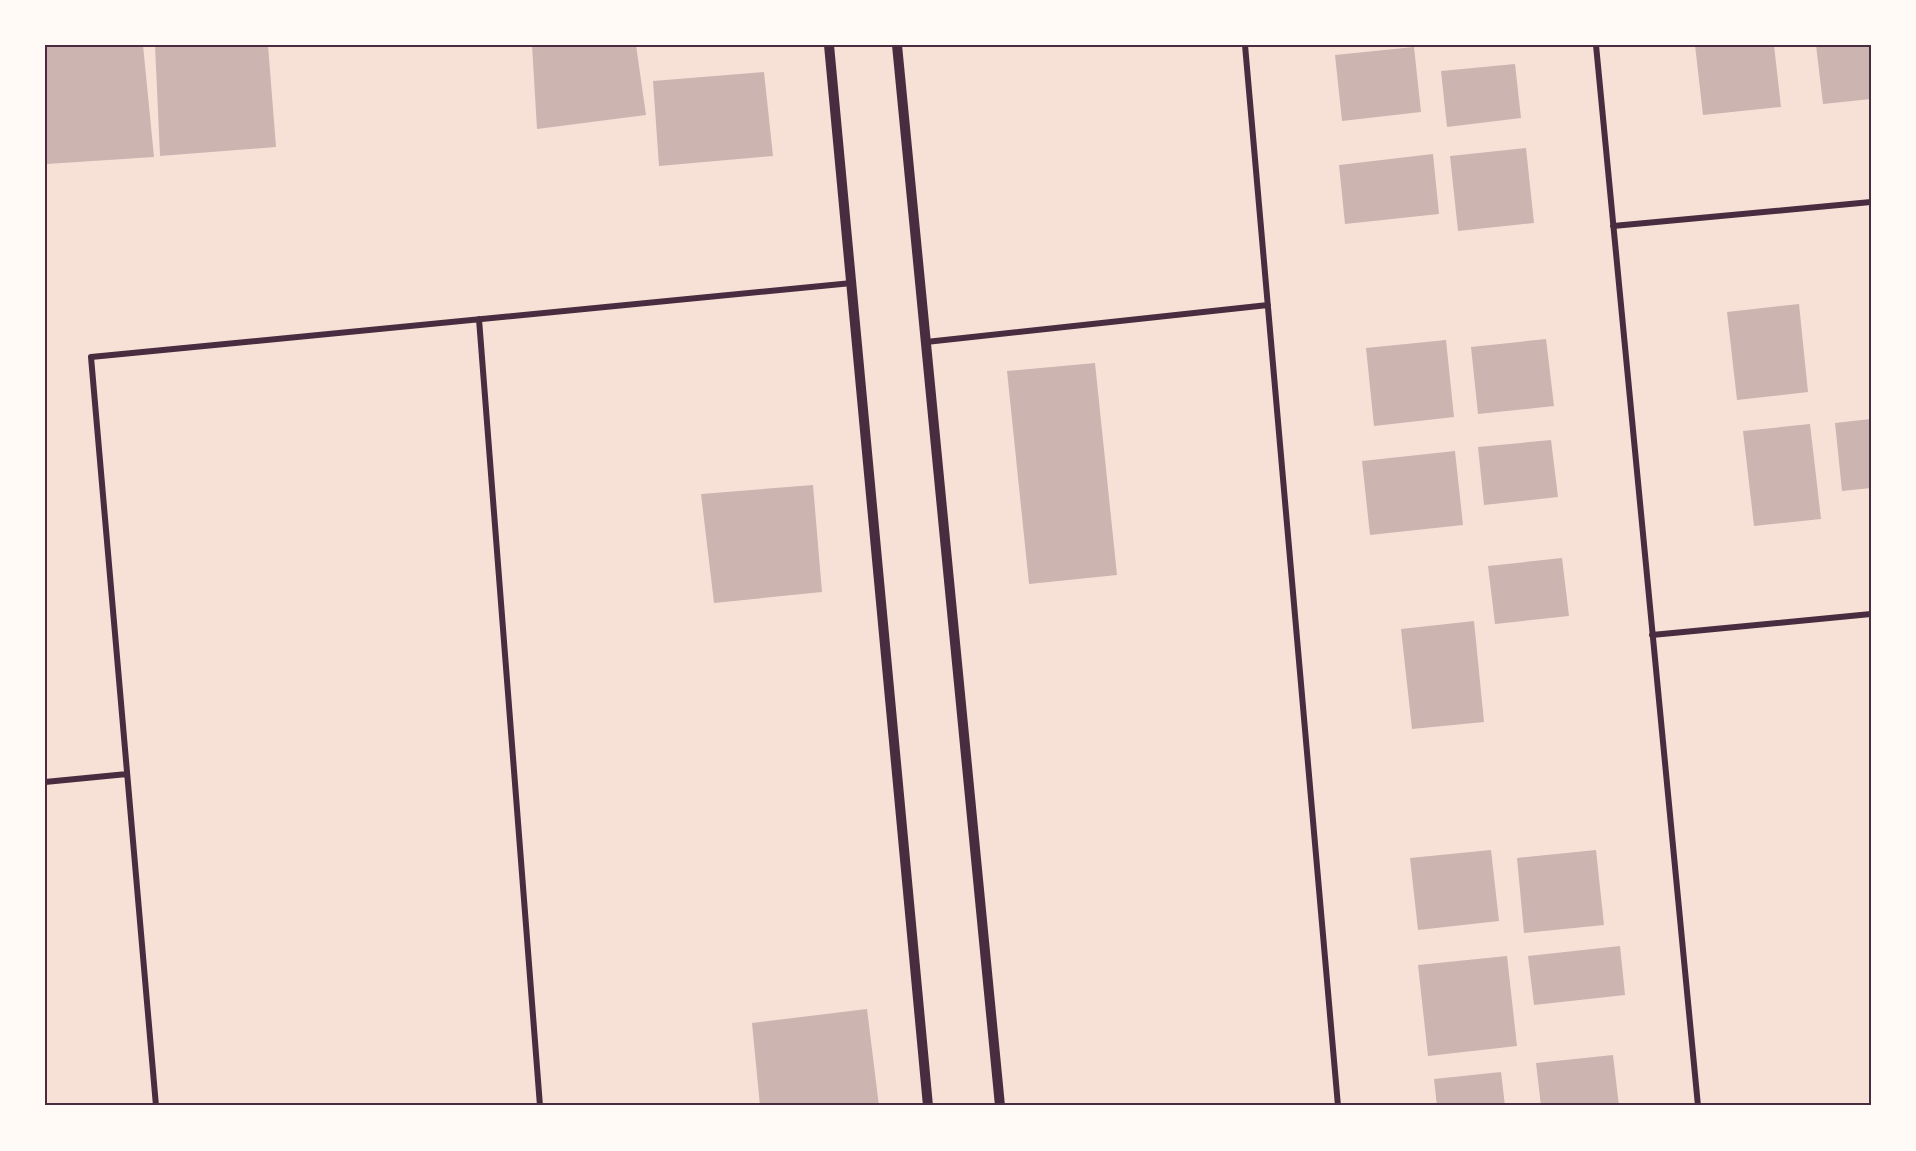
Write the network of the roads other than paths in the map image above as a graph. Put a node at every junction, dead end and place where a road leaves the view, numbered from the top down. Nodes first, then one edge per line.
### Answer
1 (829, 45) edge
2 (897, 45) edge
3 (1245, 45) edge
4 (1596, 45) edge
5 (1871, 202) edge
6 (1613, 226) junction
7 (852, 282) junction
8 (1268, 305) junction
9 (479, 319) junction
10 (926, 342) junction
11 (1871, 614) edge
12 (1652, 635) junction
13 (127, 774) junction
14 (45, 782) edge
15 (156, 1106) edge
16 (540, 1106) edge
17 (928, 1106) edge
18 (1000, 1106) edge
19 (1338, 1106) edge
20 (1698, 1106) edge

1 - 7 street
2 - 10 street
3 - 8 street
4 - 6 street
5 - 6 street
6 - 12 street
7 - 9 street
7 - 17 street
8 - 10 street
8 - 19 street
9 - 13 street
9 - 16 street
10 - 18 street
11 - 12 street
12 - 20 street
13 - 14 street
13 - 15 street

